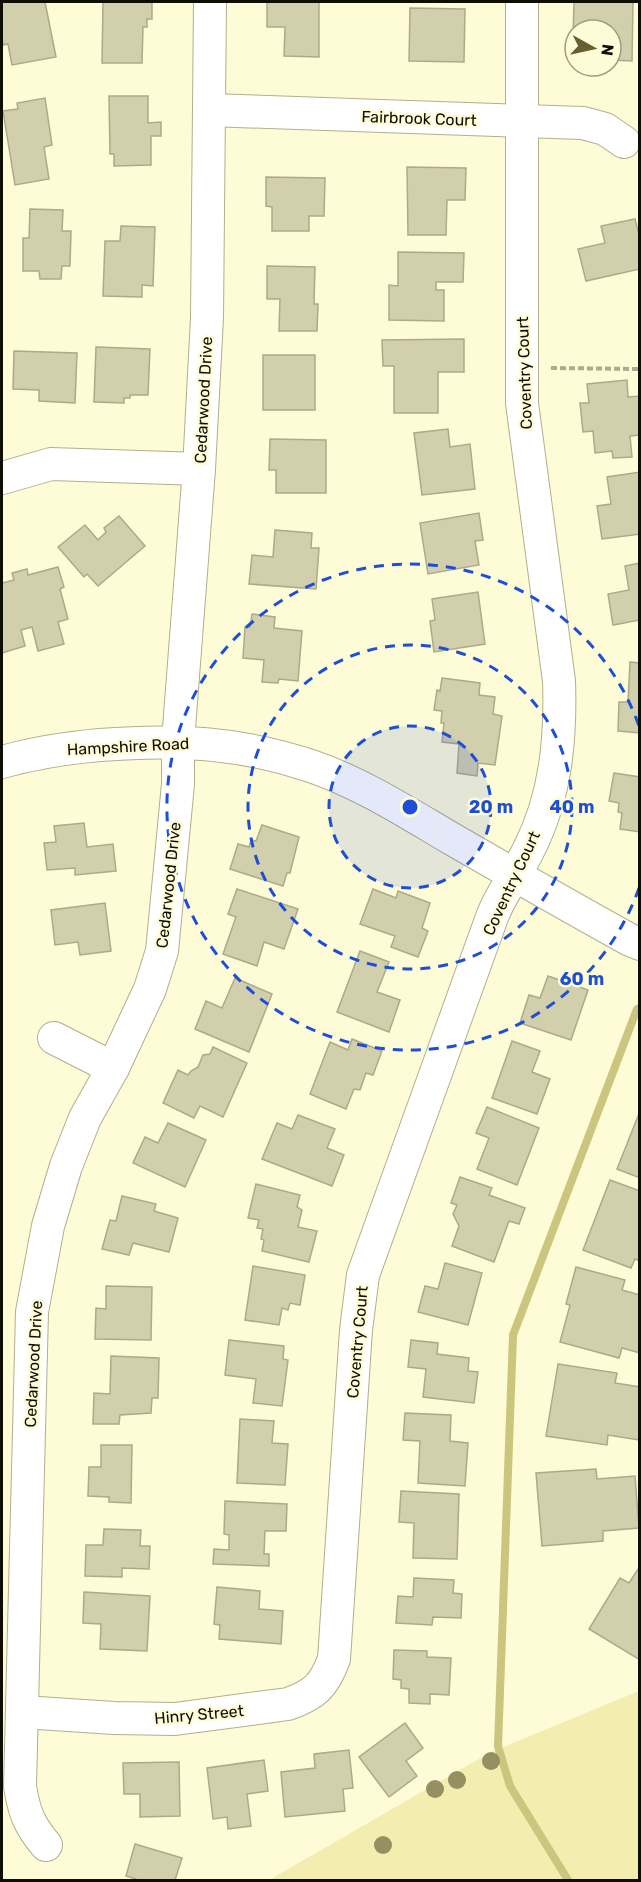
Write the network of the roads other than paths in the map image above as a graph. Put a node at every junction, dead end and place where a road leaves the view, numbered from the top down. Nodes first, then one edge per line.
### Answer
1 (210, 2) edge
2 (522, 2) edge
3 (209, 110) junction
4 (522, 122) junction
5 (624, 142) dead end
6 (199, 469) junction
7 (2, 478) edge
8 (178, 741) junction
9 (2, 762) edge
10 (514, 875) junction
11 (639, 944) edge
12 (54, 1038) dead end
13 (113, 1068) junction
14 (328, 1675) joint
15 (23, 1712) junction
16 (46, 1845) dead end

1 - 3 street, Cedarwood Drive
2 - 4 street, Coventry Court
3 - 4 street, Fairbrook Court
3 - 6 street, Cedarwood Drive
4 - 5 street, Fairbrook Court
4 - 10 street, Coventry Court
6 - 7 street
6 - 8 street, Cedarwood Drive
8 - 9 street, Hampshire Road
8 - 10 street, Hampshire Road
8 - 13 street, Cedarwood Drive
10 - 11 street, Hampshire Road
10 - 14 street, Coventry Court
12 - 13 street
13 - 15 street, Cedarwood Drive
14 - 15 street, Hinry Street
15 - 16 street, Cedarwood Drive

